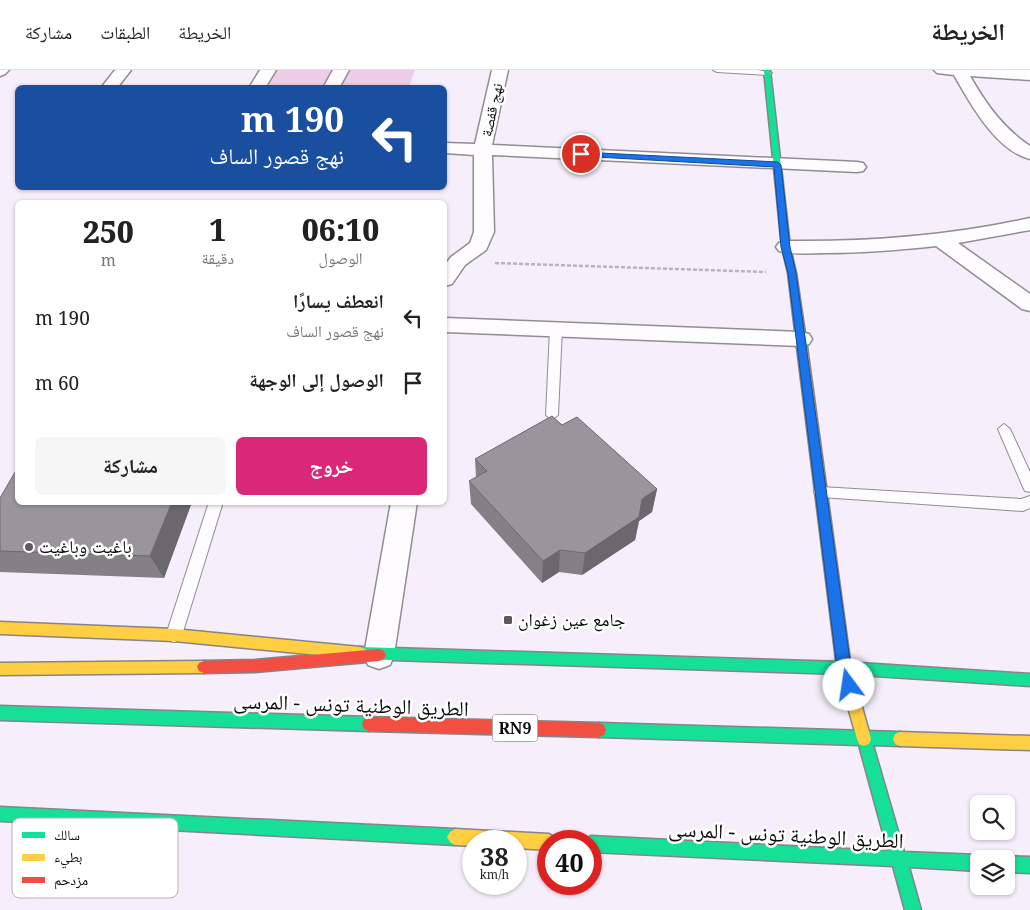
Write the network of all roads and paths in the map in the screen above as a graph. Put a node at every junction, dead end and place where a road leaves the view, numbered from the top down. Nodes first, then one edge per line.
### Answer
1 (124, 70) edge
2 (268, 70) edge
3 (341, 70) edge
4 (500, 70) edge
5 (717, 70) edge
6 (942, 70) edge
7 (767, 71) edge
8 (960, 72) junction
9 (1030, 75) edge
10 (111, 85) edge
11 (259, 85) edge
12 (333, 85) edge
13 (447, 148) edge
14 (483, 149) junction
15 (1030, 154) edge
16 (778, 165) junction
17 (858, 167) dead end
18 (1030, 224) edge
19 (941, 241) junction
20 (786, 247) junction
21 (458, 261) junction
22 (792, 273) junction
23 (447, 277) edge
24 (1030, 304) edge
25 (447, 325) edge
26 (556, 329) junction
27 (801, 339) junction
28 (552, 415) edge
29 (1004, 429) dead end
30 (1030, 487) edge
31 (821, 492) junction
32 (1030, 501) edge
33 (215, 505) edge
34 (404, 505) edge
35 (0, 628) edge
36 (174, 635) junction
37 (379, 655) junction
38 (844, 668) junction
39 (0, 669) edge
40 (1030, 680) edge
41 (0, 713) edge
42 (864, 738) junction
43 (1030, 743) edge
44 (0, 814) edge
45 (78, 818) edge
46 (178, 823) edge
47 (537, 841) edge
48 (602, 845) edge
49 (899, 860) junction
50 (970, 863) edge
51 (1015, 864) edge
52 (1030, 865) edge
53 (913, 910) edge

1 - 10 street
2 - 11 street
3 - 12 street
4 - 14 street, نهج قفصة
5 - 7 lane
6 - 8 street
7 - 16 main road
8 - 9 street
8 - 15 street
13 - 14 street
14 - 16 street
14 - 21 street, نهج قفصة
16 - 17 street
16 - 20 main road
18 - 19 street
19 - 20 street
19 - 24 street
20 - 22 main road
21 - 22 path
21 - 23 street
22 - 27 main road
25 - 26 street
26 - 27 street
26 - 28 lane
27 - 31 main road
29 - 30 lane
31 - 32 lane
31 - 38 main road
33 - 36 lane
34 - 37 street
35 - 36 main road
36 - 37 main road
37 - 38 main road
37 - 39 main road
38 - 40 main road
38 - 42 main road
41 - 42 main road, الطريق الوطنية تونس - المرسى / RN9
42 - 43 main road, الطريق الوطنية تونس - المرسى / RN9
42 - 49 main road
44 - 45 main road
46 - 47 main road
48 - 49 main road, الطريق الوطنية تونس - المرسى
49 - 50 main road, الطريق الوطنية تونس - المرسى
49 - 53 main road
51 - 52 main road

